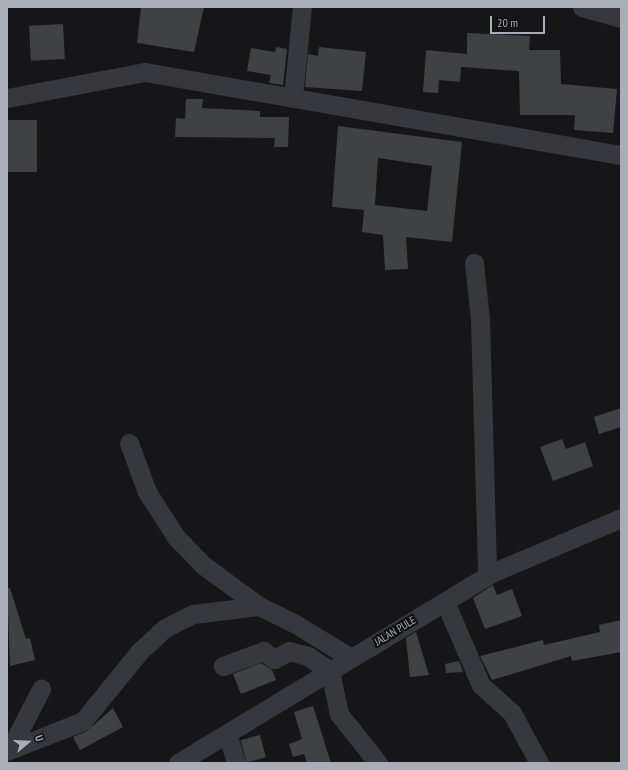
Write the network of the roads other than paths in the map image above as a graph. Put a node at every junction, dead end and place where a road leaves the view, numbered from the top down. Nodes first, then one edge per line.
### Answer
1 (302, 7) edge
2 (582, 7) edge
3 (621, 18) edge
4 (7, 98) edge
5 (293, 98) junction
6 (621, 155) edge
7 (474, 263) dead end
8 (129, 443) dead end
9 (621, 518) edge
10 (487, 576) junction
11 (445, 602) junction
12 (259, 606) junction
13 (351, 658) junction
14 (223, 666) dead end
15 (330, 671) junction
16 (41, 688) dead end
17 (227, 733) junction
18 (8, 750) edge
19 (178, 763) edge
20 (236, 763) edge
21 (378, 763) edge
22 (539, 763) edge

1 - 5 street
2 - 3 street
4 - 5 street
5 - 6 street
7 - 10 street
8 - 12 street
9 - 10 street, JALAN PULE
10 - 11 street, JALAN PULE
11 - 13 street, JALAN PULE
11 - 22 street
12 - 13 street
12 - 18 street
13 - 15 street, JALAN PULE
14 - 15 street
15 - 17 street, JALAN PULE
15 - 21 street
16 - 18 street
17 - 19 street, JALAN PULE
17 - 20 street

